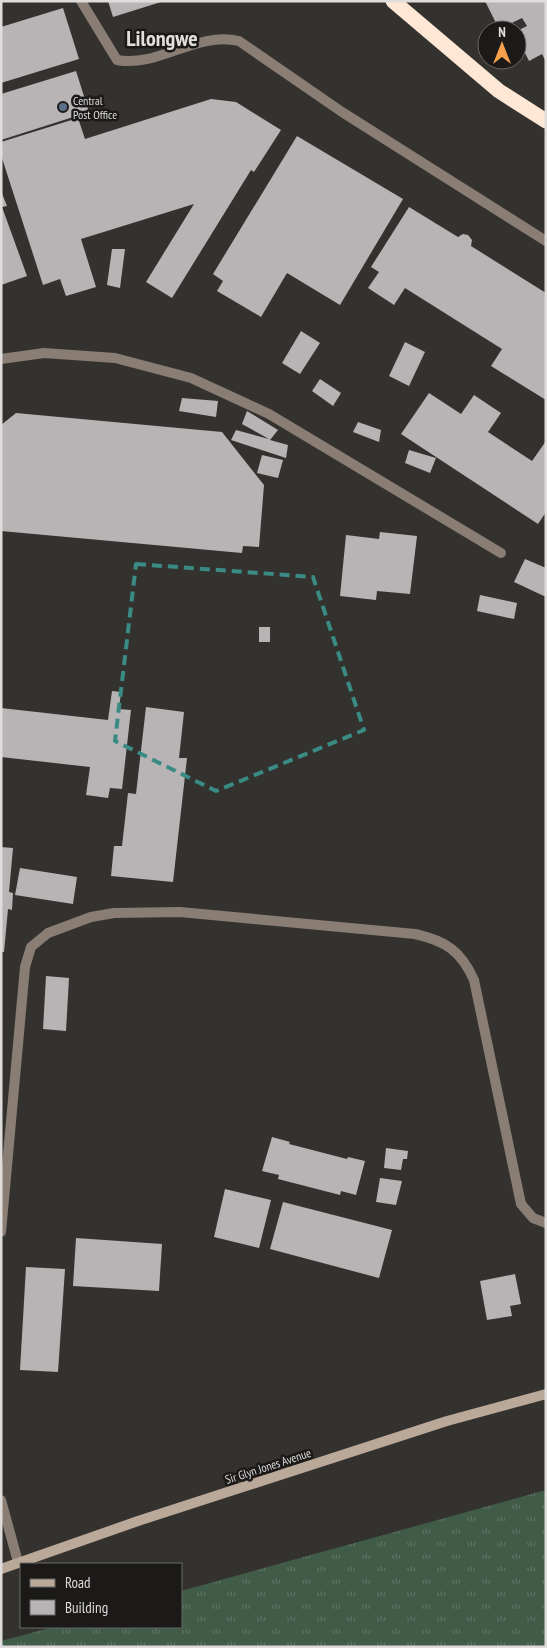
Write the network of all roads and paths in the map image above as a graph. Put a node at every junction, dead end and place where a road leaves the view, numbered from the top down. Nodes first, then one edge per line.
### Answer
1 (81, 1) edge
2 (393, 1) edge
3 (546, 121) edge
4 (546, 241) edge
5 (1, 359) edge
6 (501, 552) dead end
7 (546, 1223) edge
8 (1, 1232) edge
9 (546, 1394) edge
10 (1, 1500) edge
11 (18, 1562) junction
12 (1, 1569) edge

1 - 4 lane
2 - 3 highway
5 - 6 lane
7 - 8 lane
9 - 11 main road, Sir Glyn Jones Avenue
10 - 11 lane
11 - 12 main road, Sir Glyn Jones Avenue

